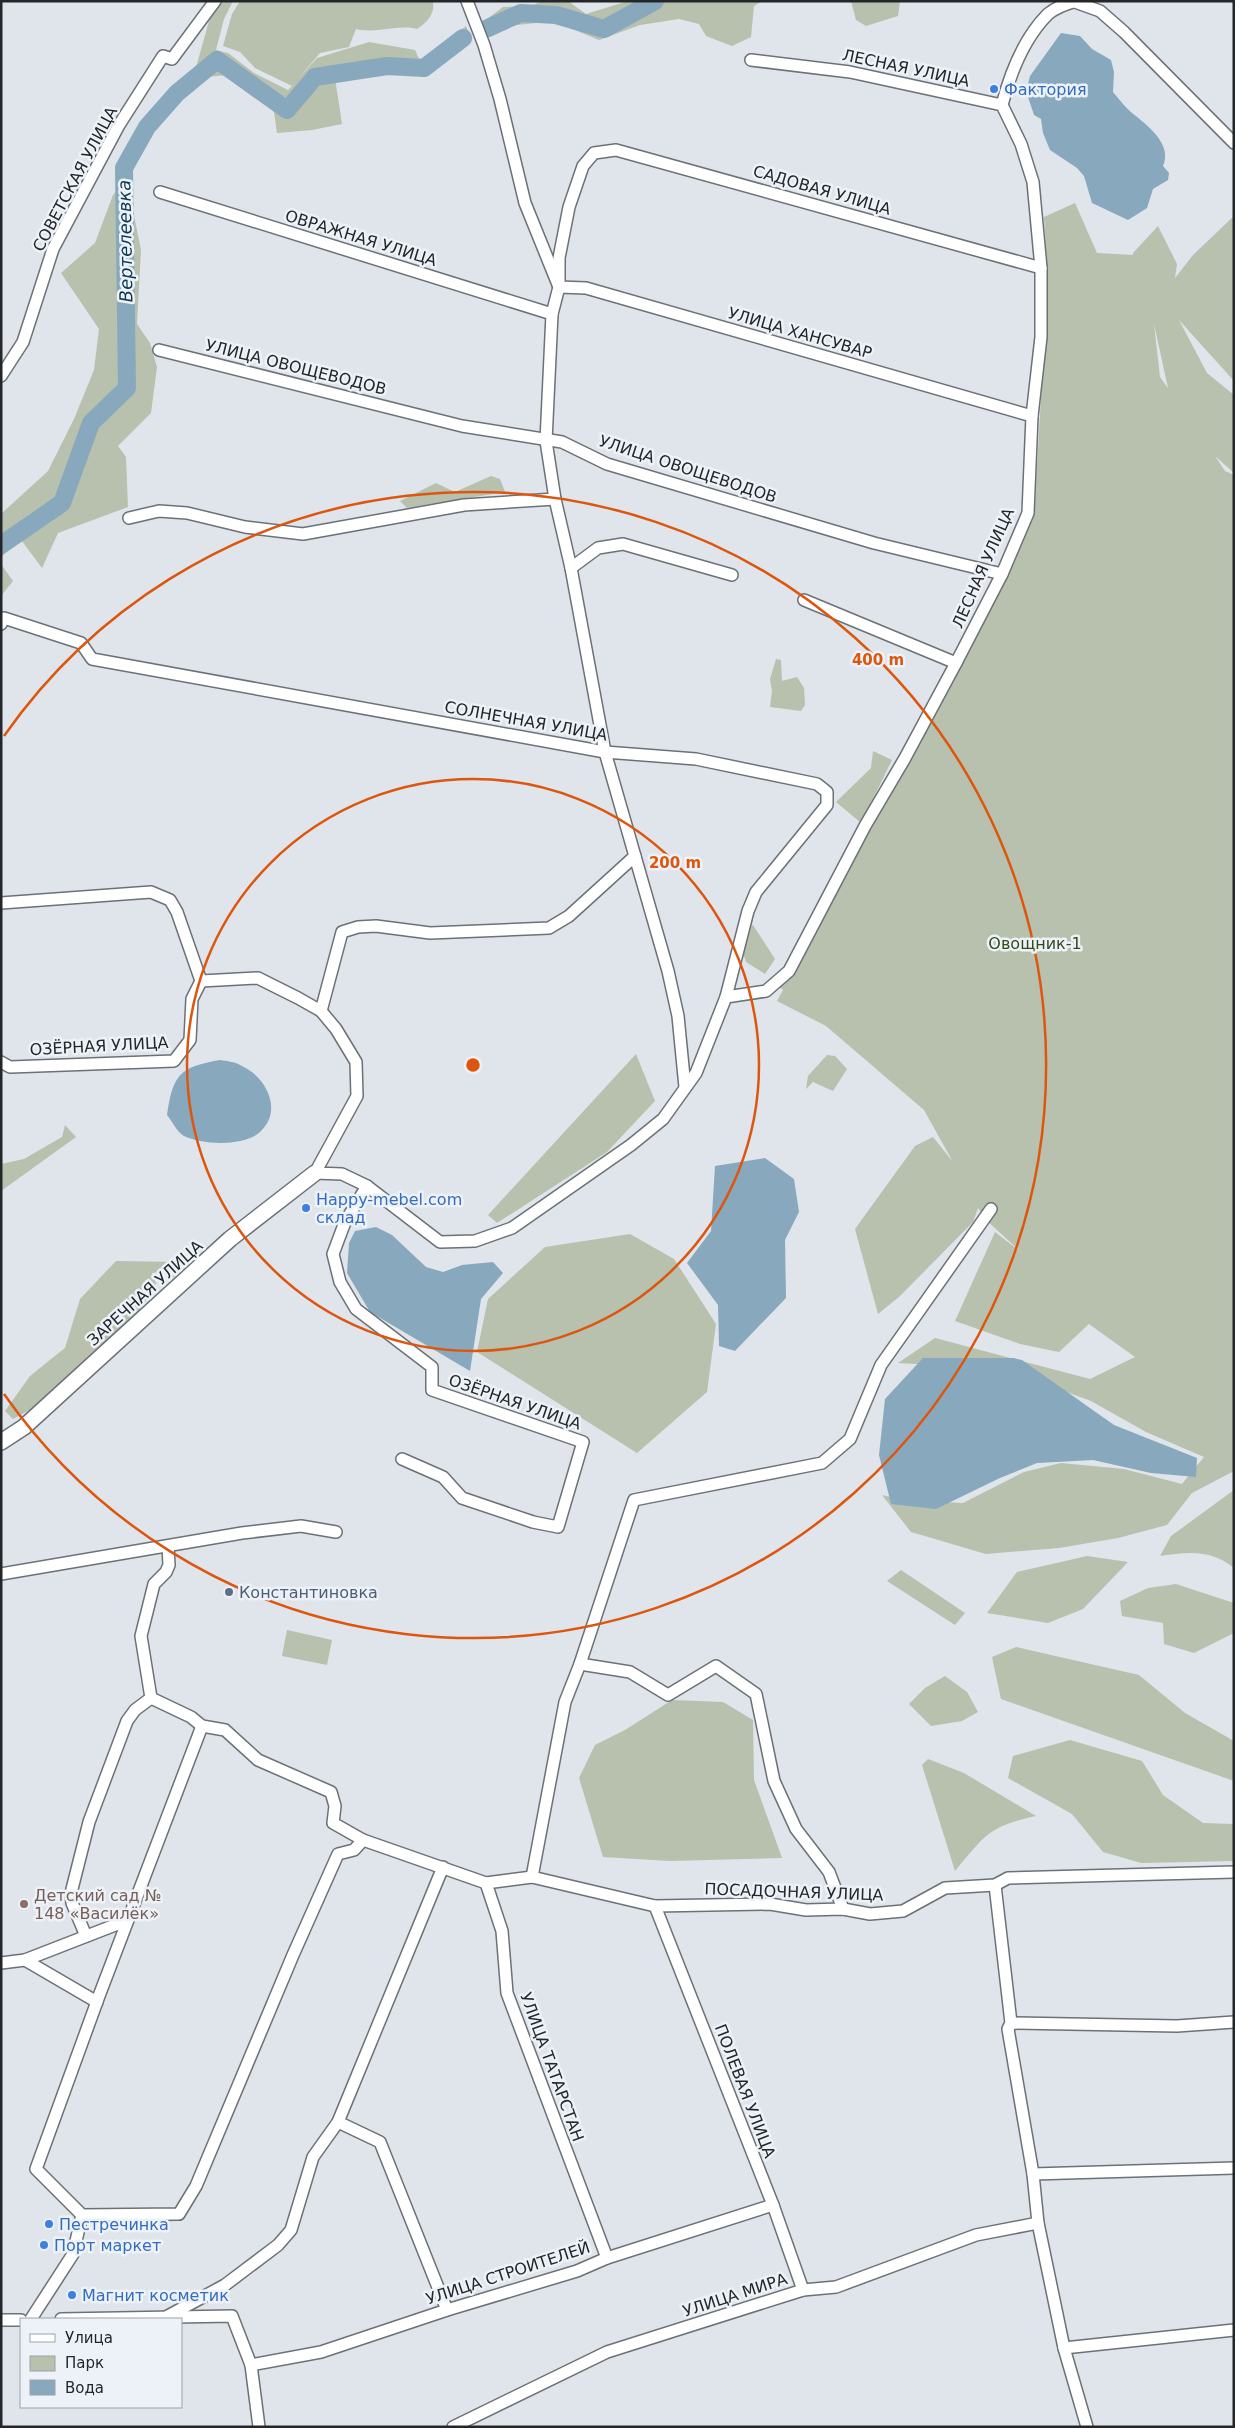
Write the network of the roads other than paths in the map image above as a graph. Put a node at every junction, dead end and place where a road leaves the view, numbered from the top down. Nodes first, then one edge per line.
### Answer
1 (215, 1) edge
2 (467, 1) edge
3 (1076, 1) edge
4 (751, 60) dead end
5 (1002, 105) junction
6 (1234, 143) edge
7 (160, 192) dead end
8 (1041, 268) junction
9 (559, 288) junction
10 (552, 314) junction
11 (159, 350) dead end
12 (1, 376) edge
13 (1032, 416) junction
14 (546, 441) junction
15 (555, 499) junction
16 (129, 518) dead end
17 (570, 568) junction
18 (1002, 574) junction
19 (732, 576) dead end
20 (804, 600) dead end
21 (1, 624) edge
22 (956, 663) junction
23 (605, 752) junction
24 (635, 856) junction
25 (1, 903) edge
26 (201, 980) junction
27 (726, 997) junction
28 (321, 1011) junction
29 (1, 1062) edge
30 (684, 1087) junction
31 (315, 1173) junction
32 (367, 1186) junction
33 (991, 1209) dead end
34 (1, 1442) edge
35 (402, 1458) dead end
36 (336, 1532) dead end
37 (168, 1546) junction
38 (1, 1574) edge
39 (580, 1664) junction
40 (151, 1698) junction
41 (202, 1726) junction
42 (363, 1840) junction
43 (443, 1866) junction
44 (1234, 1872) edge
45 (532, 1877) junction
46 (486, 1883) junction
47 (995, 1885) junction
48 (655, 1906) junction
49 (843, 1909) junction
50 (128, 1920) junction
51 (86, 1936) junction
52 (25, 1960) junction
53 (1, 1963) edge
54 (97, 2002) junction
55 (1234, 2022) edge
56 (1011, 2023) junction
57 (338, 2122) junction
58 (1234, 2168) edge
59 (1033, 2174) junction
60 (773, 2205) junction
61 (82, 2215) junction
62 (1038, 2223) junction
63 (607, 2258) junction
64 (803, 2290) junction
65 (446, 2310) junction
66 (166, 2317) junction
67 (32, 2318) edge
68 (114, 2318) edge
69 (1, 2320) edge
70 (20, 2320) edge
71 (1234, 2330) edge
72 (1064, 2348) junction
73 (250, 2365) junction
74 (259, 2427) edge
75 (453, 2427) edge
76 (1087, 2427) edge

1 - 12 street, СОВЕТСКАЯ УЛИЦА
2 - 9 street
3 - 5 street
3 - 6 street
4 - 5 street, ЛЕСНАЯ УЛИЦА
5 - 8 street, ЛЕСНАЯ УЛИЦА
7 - 10 street, ОВРАЖНАЯ УЛИЦА
8 - 9 street, САДОВАЯ УЛИЦА
8 - 13 street, ЛЕСНАЯ УЛИЦА
9 - 10 street
9 - 13 street, УЛИЦА ХАНСУВАР
10 - 14 street
11 - 14 street, УЛИЦА ОВОЩЕВОДОВ
13 - 18 street, ЛЕСНАЯ УЛИЦА
14 - 15 street
14 - 18 street, УЛИЦА ОВОЩЕВОДОВ
15 - 16 street
15 - 17 street
17 - 19 street
17 - 23 street
18 - 22 street, ЛЕСНАЯ УЛИЦА
20 - 22 street
21 - 23 street, СОЛНЕЧНАЯ УЛИЦА
22 - 27 street, ЛЕСНАЯ УЛИЦА
23 - 24 street
23 - 27 street, СОЛНЕЧНАЯ УЛИЦА
24 - 28 street
24 - 30 street
25 - 26 street
26 - 28 street
26 - 29 street, ОЗЁРНАЯ УЛИЦА
27 - 30 street
28 - 31 street
30 - 32 street
31 - 32 street
31 - 34 street, ЗАРЕЧНАЯ УЛИЦА
32 - 35 street, ОЗЁРНАЯ УЛИЦА
33 - 39 street
36 - 37 street
37 - 38 street
37 - 40 street
39 - 45 street
39 - 49 street
40 - 41 street
40 - 51 street
41 - 42 street, ПОСАДОЧНАЯ УЛИЦА
41 - 50 street
42 - 43 street, ПОСАДОЧНАЯ УЛИЦА
42 - 61 street
43 - 46 street, ПОСАДОЧНАЯ УЛИЦА
43 - 57 street
44 - 47 street, ПОСАДОЧНАЯ УЛИЦА
45 - 46 street, ПОСАДОЧНАЯ УЛИЦА
45 - 48 street, ПОСАДОЧНАЯ УЛИЦА
46 - 63 street, УЛИЦА ТАТАРСТАН
47 - 49 street, ПОСАДОЧНАЯ УЛИЦА
47 - 56 street
48 - 49 street, ПОСАДОЧНАЯ УЛИЦА
48 - 60 street, ПОЛЕВАЯ УЛИЦА
50 - 51 street
50 - 54 street
51 - 52 street
52 - 53 street
52 - 54 street
54 - 61 street
55 - 56 street
56 - 59 street
57 - 65 street
57 - 66 street
58 - 59 street
59 - 62 street
60 - 63 street, УЛИЦА СТРОИТЕЛЕЙ
60 - 64 street, ПОЛЕВАЯ УЛИЦА
61 - 67 street
62 - 64 street, УЛИЦА МИРА
62 - 72 street
63 - 65 street, УЛИЦА СТРОИТЕЛЕЙ
64 - 75 street, УЛИЦА МИРА
65 - 73 street, УЛИЦА СТРОИТЕЛЕЙ
66 - 68 street
66 - 73 street
69 - 70 street
71 - 72 street
72 - 76 street
73 - 74 street

